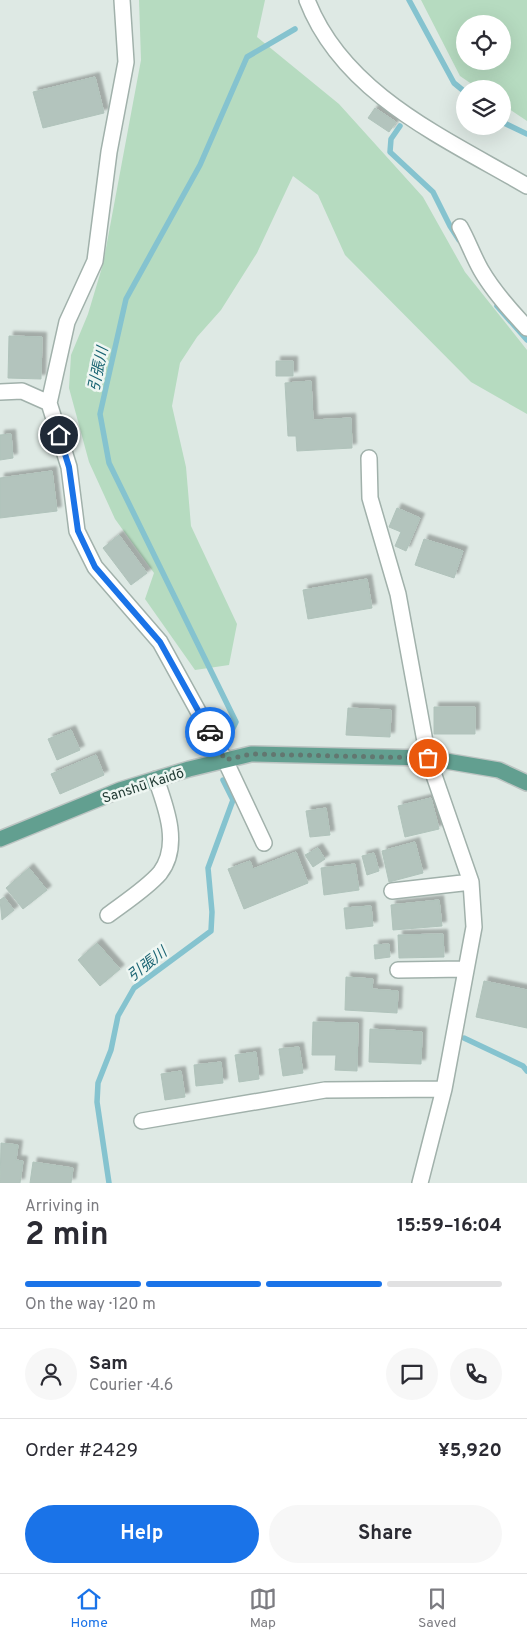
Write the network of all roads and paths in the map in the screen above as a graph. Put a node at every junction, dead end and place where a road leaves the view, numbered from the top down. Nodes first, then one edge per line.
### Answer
1 (122, 0) edge
2 (306, 0) edge
3 (527, 186) edge
4 (460, 228) dead end
5 (527, 328) edge
6 (0, 392) edge
7 (49, 403) junction
8 (369, 458) dead end
9 (428, 758) junction
10 (225, 760) junction
11 (156, 779) junction
12 (527, 783) edge
13 (0, 839) edge
14 (264, 843) dead end
15 (471, 882) junction
16 (392, 891) dead end
17 (108, 915) dead end
18 (465, 969) junction
19 (398, 970) dead end
20 (444, 1089) junction
21 (142, 1121) dead end
22 (420, 1183) edge

1 - 7 street
2 - 3 street
4 - 5 street
6 - 7 street
7 - 10 street
8 - 9 street
9 - 10 main road, Sanshū Kaidō
9 - 12 main road, Sanshū Kaidō
9 - 15 street
10 - 11 main road, Sanshū Kaidō
10 - 14 street
11 - 13 main road, Sanshū Kaidō
11 - 17 street
15 - 16 street
15 - 18 street
18 - 19 street
18 - 20 street
20 - 21 street
20 - 22 street

